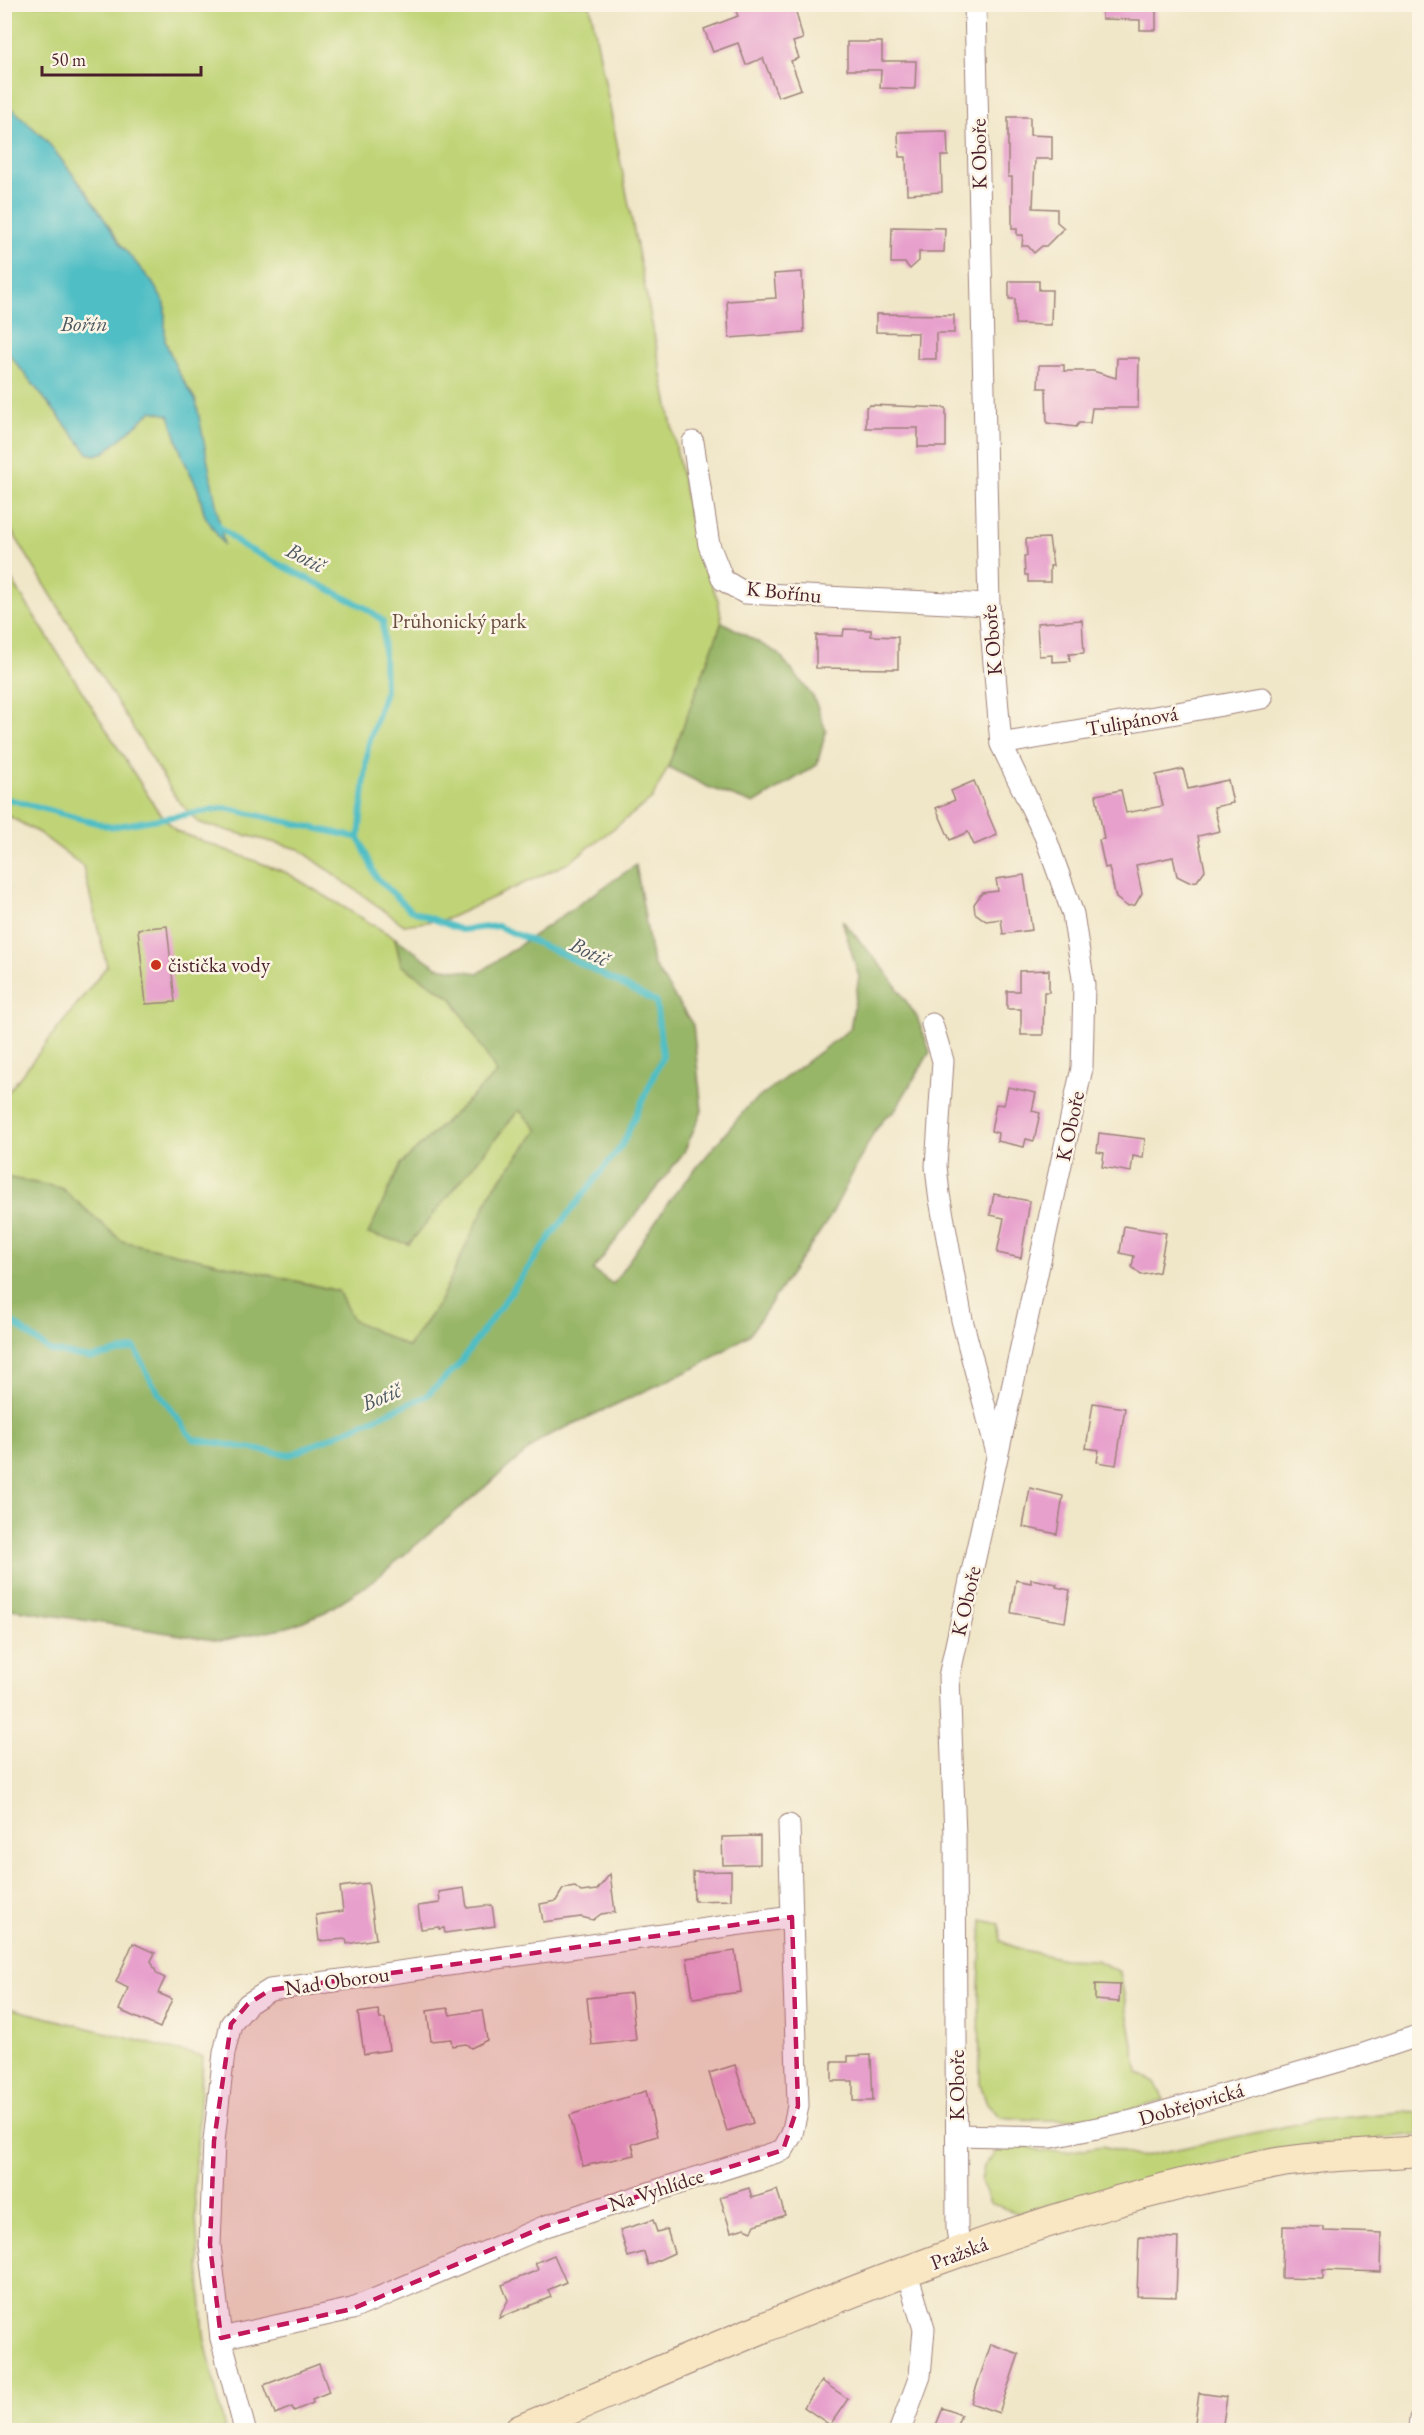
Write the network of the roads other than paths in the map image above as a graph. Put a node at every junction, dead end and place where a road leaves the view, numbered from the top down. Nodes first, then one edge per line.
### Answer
1 (975, 4) edge
2 (693, 442) dead end
3 (988, 605) junction
4 (1263, 699) dead end
5 (1001, 744) junction
6 (932, 1024) dead end
7 (999, 1458) junction
8 (789, 1826) dead end
9 (792, 1917) junction
10 (1419, 2036) edge
11 (957, 2135) junction
12 (1419, 2151) edge
13 (960, 2252) junction
14 (907, 2273) junction
15 (220, 2338) junction
16 (1419, 2419) edge
17 (245, 2430) edge
18 (520, 2430) edge
19 (900, 2430) edge
20 (1419, 2430) edge

1 - 3 street, K Oboře
2 - 3 street, K Bořínu
3 - 5 street, K Oboře
4 - 5 street, Tulipánová
5 - 7 street, K Oboře
6 - 7 street
7 - 11 street, K Oboře
8 - 9 street, Na Vyhlídce
9 - 15 street, Na Vyhlídce
9 - 15 street, Nad Oborou
10 - 11 street, Dobřejovická
11 - 13 street, K Oboře
12 - 13 main road, Pražská
13 - 14 main road, Pražská
14 - 18 main road, Pražská
14 - 19 street
15 - 17 street, Nad Oborou
16 - 20 street

